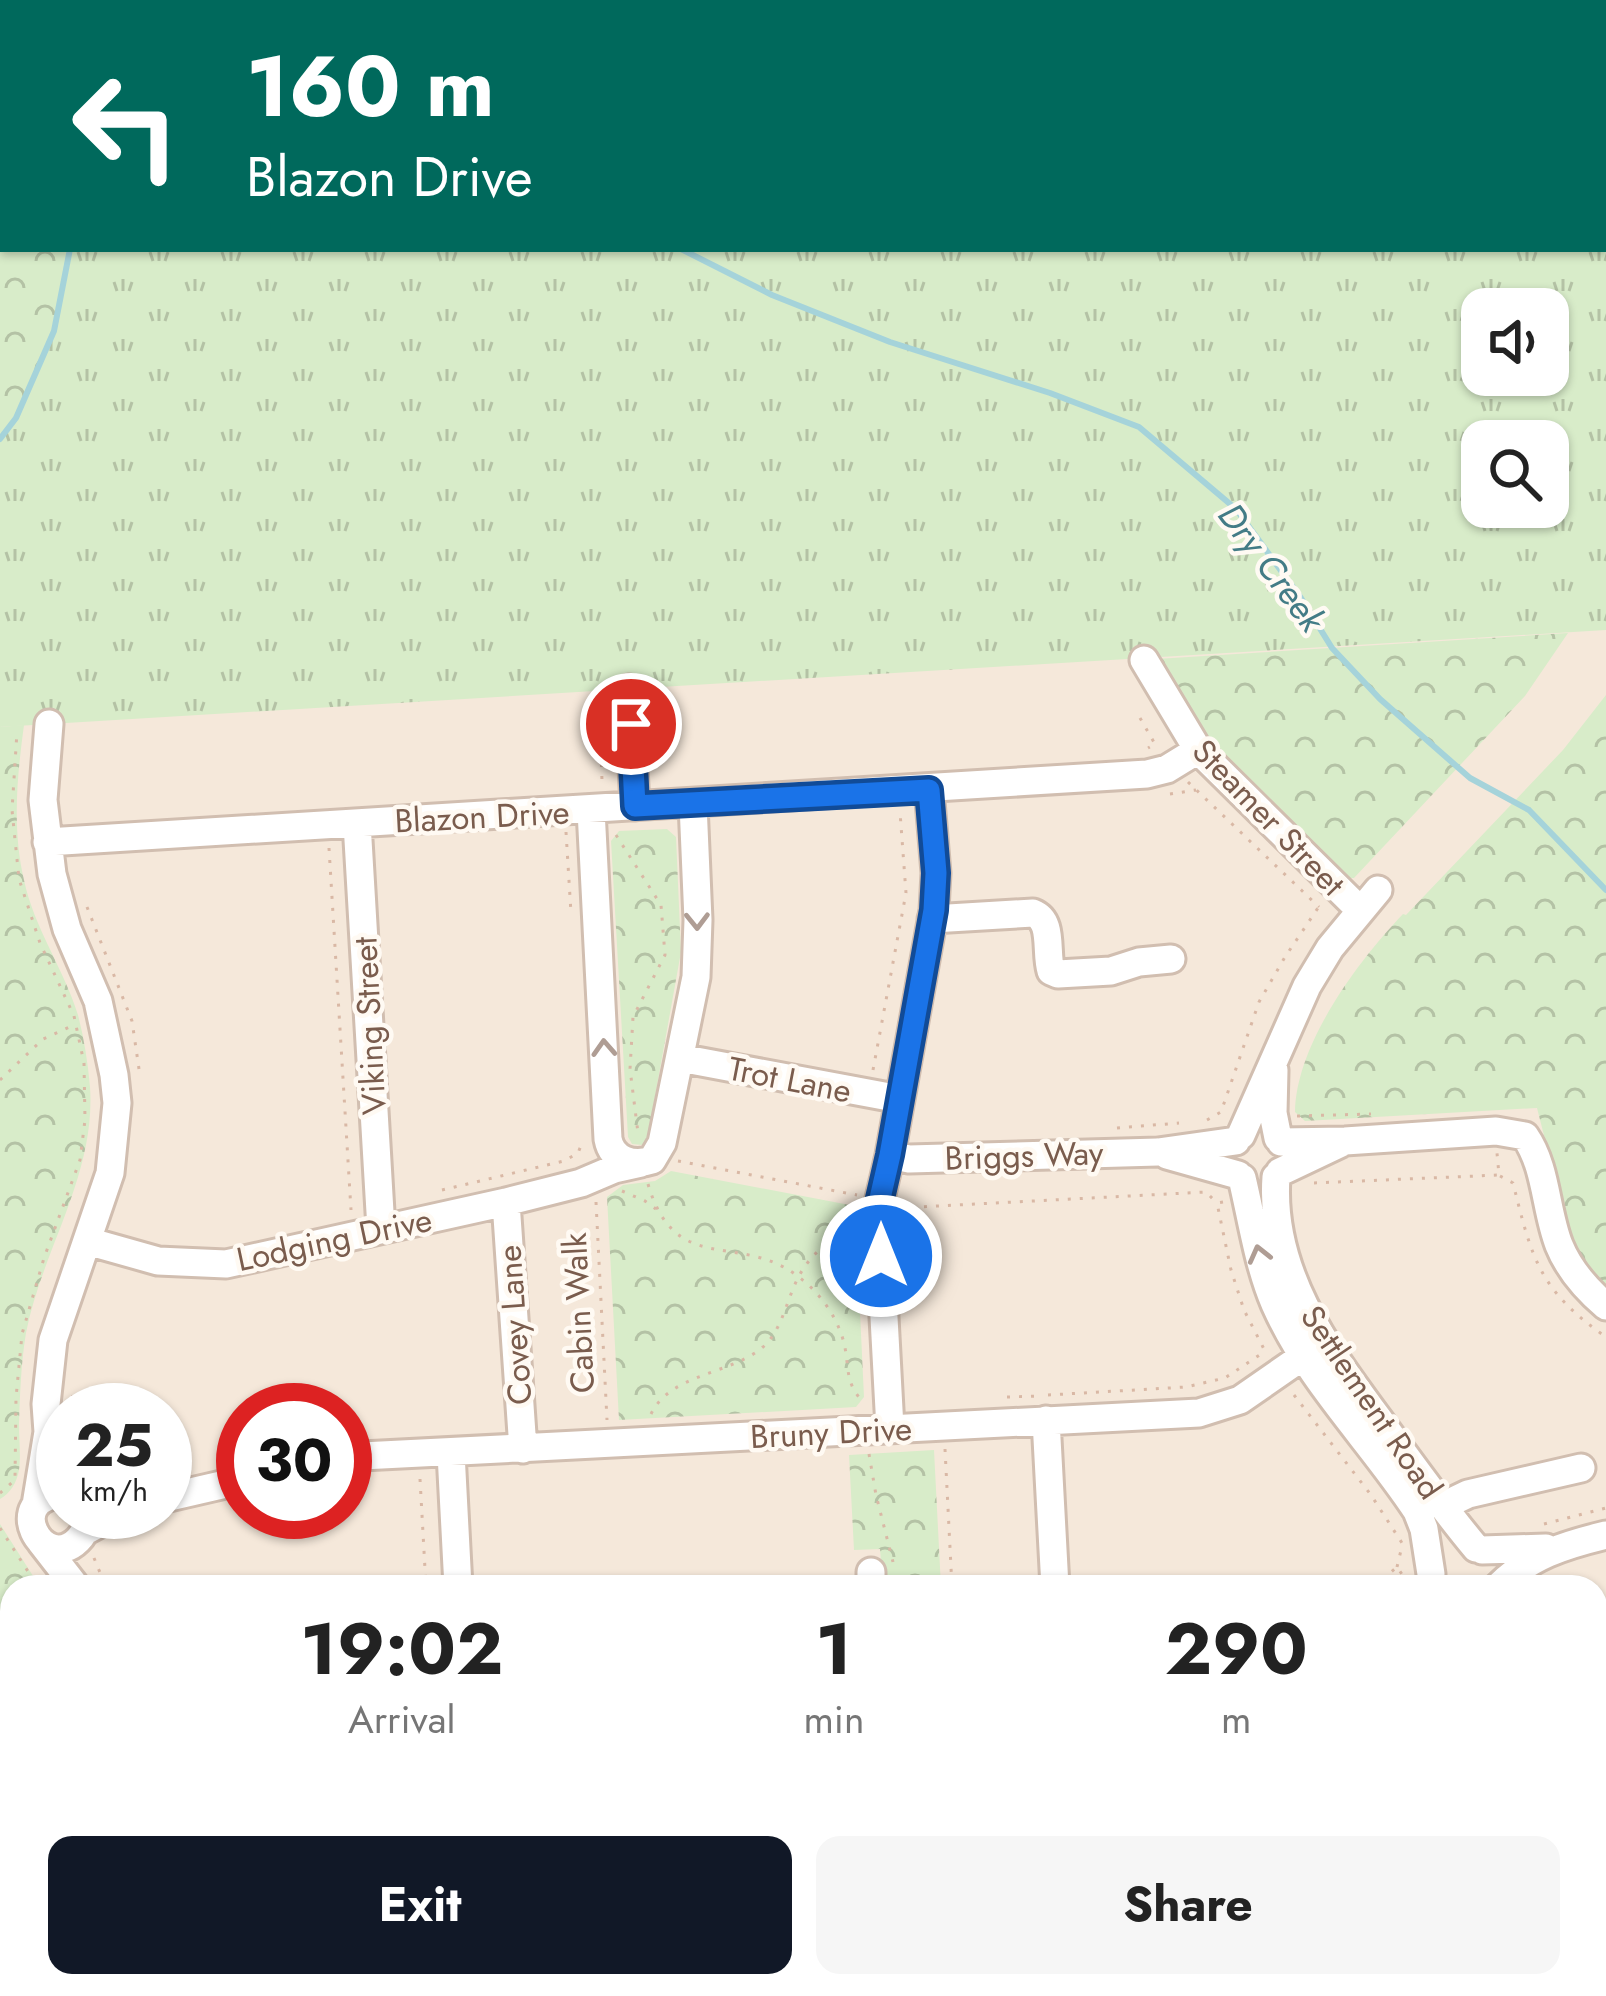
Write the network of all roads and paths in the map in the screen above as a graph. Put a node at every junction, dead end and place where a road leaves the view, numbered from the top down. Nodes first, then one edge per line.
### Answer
1 (1144, 660) dead end
2 (629, 689) dead end
3 (599, 692) dead end
4 (1140, 718) dead end
5 (49, 724) dead end
6 (16, 732) dead end
7 (1198, 750) junction
8 (1139, 753) dead end
9 (929, 790) junction
10 (609, 802) junction
11 (693, 804) junction
12 (900, 811) dead end
13 (357, 823) junction
14 (566, 830) dead end
15 (47, 842) junction
16 (329, 844) dead end
17 (82, 895) dead end
18 (1318, 908) dead end
19 (932, 919) junction
20 (572, 926) dead end
21 (1171, 958) dead end
22 (76, 1024) junction
23 (680, 1058) junction
24 (1274, 1066) junction
25 (0, 1080) edge
26 (139, 1080) dead end
27 (868, 1093) junction
28 (900, 1100) junction
29 (1205, 1121) dead end
30 (1185, 1123) dead end
31 (1104, 1129) dead end
32 (1238, 1138) junction
33 (1279, 1140) junction
34 (1345, 1141) junction
35 (1158, 1151) junction
36 (890, 1155) junction
37 (620, 1160) junction
38 (676, 1161) dead end
39 (1278, 1174) junction
40 (1240, 1176) junction
41 (588, 1191) junction
42 (436, 1192) dead end
43 (859, 1196) dead end
44 (506, 1202) junction
45 (1217, 1203) dead end
46 (657, 1210) junction
47 (381, 1217) junction
48 (879, 1220) junction
49 (849, 1226) dead end
50 (87, 1241) junction
51 (798, 1276) junction
52 (1606, 1306) edge
53 (1265, 1352) dead end
54 (1302, 1357) junction
55 (74, 1375) dead end
56 (48, 1383) edge
57 (74, 1383) edge
58 (1003, 1398) dead end
59 (1046, 1420) junction
60 (608, 1422) dead end
61 (879, 1429) junction
62 (650, 1442) junction
63 (944, 1448) dead end
64 (523, 1449) junction
65 (451, 1453) junction
66 (372, 1456) edge
67 (1581, 1468) dead end
68 (420, 1471) dead end
69 (0, 1493) edge
70 (36, 1505) edge
71 (1443, 1506) junction
72 (1606, 1508) edge
73 (0, 1528) edge
74 (36, 1534) edge
75 (1606, 1534) edge
76 (1549, 1536) junction
77 (38, 1539) edge
78 (78, 1539) edge
79 (84, 1539) edge
80 (87, 1539) edge
81 (40, 1542) junction
82 (1479, 1549) junction
83 (878, 1574) edge
84 (30, 1575) edge
85 (69, 1575) edge
86 (81, 1575) edge
87 (101, 1575) edge
88 (425, 1575) edge
89 (457, 1575) edge
90 (951, 1575) edge
91 (1054, 1575) edge
92 (1424, 1575) edge
93 (1428, 1575) edge
94 (1496, 1575) edge
95 (1511, 1575) edge

1 - 7 street, Steamer Street
2 - 10 street
3 - 10 path
4 - 8 path
5 - 15 street
6 - 22 path
7 - 9 street, Blazon Drive
7 - 24 street, Steamer Street
9 - 11 street, Blazon Drive
9 - 19 street
10 - 11 street, Blazon Drive
10 - 13 street, Blazon Drive
37 -> 10 street
10 - 37 path
11 -> 23 street
12 - 27 path
13 - 15 street, Blazon Drive
13 - 47 street, Viking Street
14 - 20 path
15 - 50 street
16 - 47 path
17 - 26 path
18 - 29 path
19 - 21 street
19 - 28 street
22 - 25 path
22 - 69 path
23 - 27 street, Trot Lane
23 - 37 street
24 - 32 street
24 - 33 street
27 - 28 street, Trot Lane
28 - 36 street
30 - 31 path
32 - 33 street
32 - 35 street, Briggs Way
32 - 40 street
33 - 34 street
33 - 39 street
34 - 39 street
34 - 52 street
35 - 36 street, Briggs Way
35 - 40 street, Briggs Way
36 - 48 street
37 - 41 street
37 - 42 path
37 - 46 path
37 - 46 path
38 - 43 path
39 - 40 street
39 - 71 street, Settlement Road
54 -> 40 street, Settlement Road
41 - 44 street, Lodging Drive
41 - 60 path, Cabin Walk
44 - 47 street, Lodging Drive
44 - 64 street, Covey Lane
45 - 48 path
46 - 51 path
47 - 50 street, Lodging Drive
48 - 61 street
49 - 51 path
50 - 56 street
51 - 61 path
51 - 62 path
53 - 58 path
54 - 59 street, Bruny Drive
54 - 92 street, Settlement Road
55 - 57 path
59 - 61 street, Bruny Drive
59 - 91 street
61 - 62 street, Bruny Drive
61 - 83 path
62 - 64 street, Bruny Drive
63 - 90 path
64 - 65 street, Bruny Drive
65 - 66 street, Bruny Drive
65 - 89 street
67 - 71 street
68 - 88 path
70 - 74 street
71 - 82 street, Settlement Road
72 - 76 path
73 - 84 path
75 - 76 street
76 - 82 street
76 - 95 street
77 - 81 street
78 - 81 street
79 - 86 street
80 - 87 path
81 - 85 street
82 - 93 street
82 - 94 street, Settlement Road

